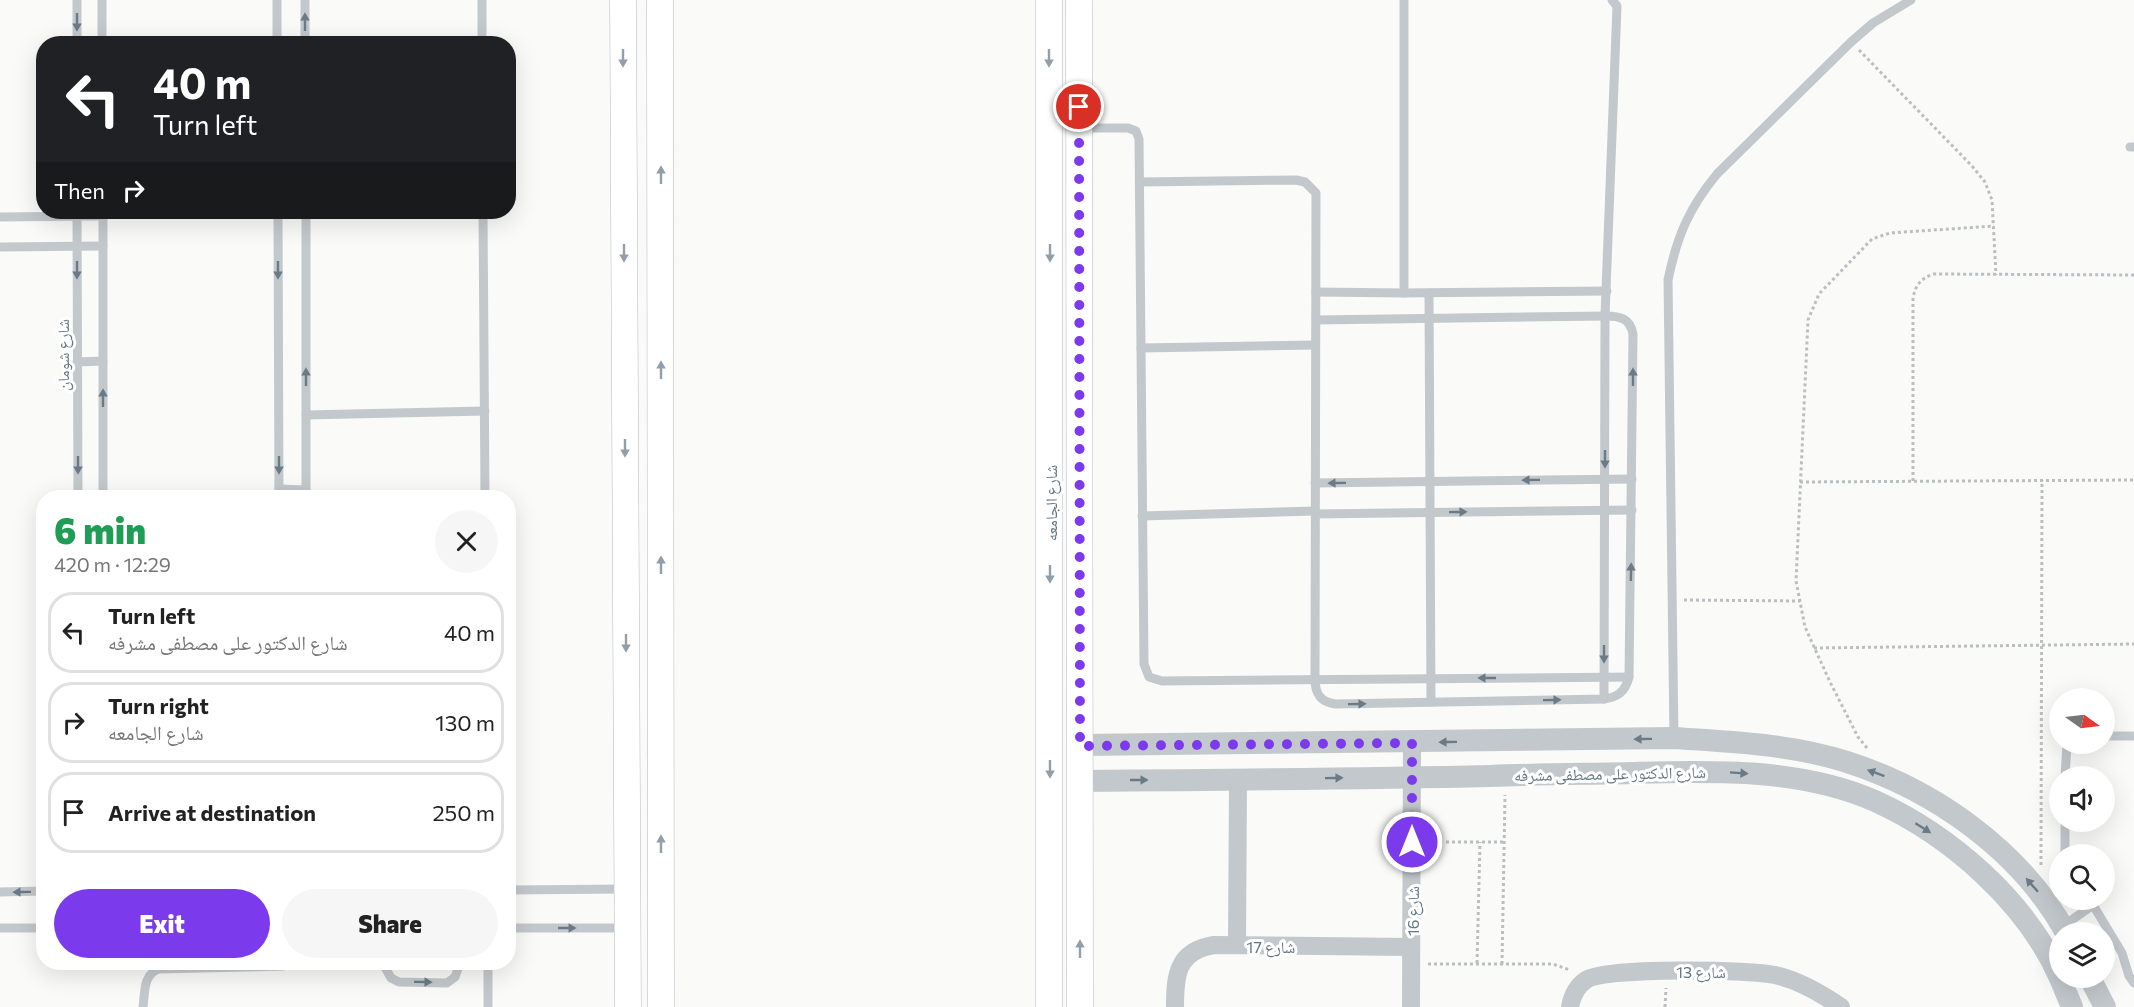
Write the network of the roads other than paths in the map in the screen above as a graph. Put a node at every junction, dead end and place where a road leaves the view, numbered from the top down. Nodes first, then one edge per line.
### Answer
1 (77, 0) edge
2 (102, 0) edge
3 (277, 0) edge
4 (305, 0) edge
5 (482, 0) edge
6 (623, 0) edge
7 (660, 0) edge
8 (1049, 0) edge
9 (1079, 0) edge
10 (1404, 0) edge
11 (1612, 0) edge
12 (1911, 0) edge
13 (77, 36) edge
14 (102, 36) edge
15 (277, 36) edge
16 (305, 36) edge
17 (482, 36) edge
18 (1080, 128) junction
19 (1140, 182) junction
20 (36, 216) edge
21 (0, 217) edge
22 (77, 219) edge
23 (103, 219) edge
24 (278, 219) edge
25 (306, 219) edge
26 (483, 219) edge
27 (77, 246) junction
28 (103, 246) junction
29 (0, 247) edge
30 (1607, 291) junction
31 (1316, 292) junction
32 (1404, 293) junction
33 (1429, 293) junction
34 (1605, 316) junction
35 (1428, 318) junction
36 (1316, 320) junction
37 (1051, 333) junction
38 (1080, 333) junction
39 (1315, 345) junction
40 (1141, 348) junction
41 (103, 360) junction
42 (77, 363) junction
43 (484, 411) junction
44 (306, 416) junction
45 (1632, 478) junction
46 (1605, 479) junction
47 (1430, 481) junction
48 (1315, 483) junction
49 (78, 490) edge
50 (103, 490) edge
51 (279, 490) edge
52 (306, 490) edge
53 (485, 490) edge
54 (1632, 510) junction
55 (1605, 511) junction
56 (1315, 513) junction
57 (1430, 513) junction
58 (1142, 516) junction
59 (1604, 677) junction
60 (1629, 677) junction
61 (1315, 679) junction
62 (1431, 679) junction
63 (1604, 699) junction
64 (1431, 702) junction
65 (2115, 736) edge
66 (2134, 736) edge
67 (1674, 738) junction
68 (1412, 743) junction
69 (1080, 746) junction
70 (1412, 777) junction
71 (1238, 780) junction
72 (1080, 781) junction
73 (661, 888) junction
74 (627, 889) junction
75 (516, 890) edge
76 (36, 891) edge
77 (0, 892) edge
78 (2085, 910) edge
79 (2096, 910) edge
80 (2059, 922) edge
81 (2072, 922) edge
82 (0, 928) edge
83 (36, 928) edge
84 (516, 928) edge
85 (628, 928) junction
86 (662, 928) junction
87 (1237, 945) junction
88 (1411, 955) junction
89 (2049, 959) edge
90 (152, 970) edge
91 (387, 970) edge
92 (458, 970) edge
93 (488, 970) edge
94 (2134, 983) edge
95 (2064, 988) edge
96 (2095, 988) edge
97 (142, 1007) edge
98 (488, 1007) edge
99 (628, 1007) edge
100 (662, 1007) edge
101 (1049, 1007) edge
102 (1080, 1007) edge
103 (1175, 1007) edge
104 (1411, 1007) edge
105 (1570, 1007) edge
106 (1841, 1007) edge
107 (2072, 1007) edge
108 (2104, 1007) edge

1 -> 13 lane
2 - 14 lane
3 - 15 lane
16 -> 4 lane
5 - 17 lane
6 -> 74 main road
73 -> 7 main road
8 -> 37 main road, شارع الجامعه
9 - 18 main road, شارع الجامعه
10 - 32 lane
11 - 30 lane
12 - 67 lane
18 - 19 lane
18 - 38 main road, شارع الجامعه
19 - 31 lane
19 - 40 lane
20 - 21 lane
22 - 27 lane, شارع شومان
23 - 28 lane
24 -> 51 lane
44 -> 25 lane
26 - 43 lane
27 - 28 lane
27 - 29 lane
27 -> 42 lane, شارع شومان
28 - 41 lane
30 - 33 lane
30 - 34 lane
31 - 32 lane
31 - 36 lane
32 - 33 lane
33 - 35 lane
34 - 35 lane
45 -> 34 lane
34 -> 46 lane
35 - 36 lane
35 - 47 lane
36 - 39 lane
37 - 38 main road
37 -> 101 main road, شارع الجامعه
38 - 69 main road, شارع الجامعه
39 - 40 lane
39 - 48 lane
40 - 58 lane
41 - 42 lane
50 -> 41 lane
42 -> 49 lane, شارع شومان
43 - 44 lane
43 - 53 lane
44 - 52 lane
45 - 46 lane
45 - 54 lane
46 -> 47 lane
46 - 55 lane
47 -> 48 lane
47 - 57 lane
48 - 56 lane
54 - 55 lane
60 -> 54 lane
57 -> 55 lane
55 -> 59 lane
56 - 57 lane
56 - 58 lane
56 - 61 lane
57 - 62 lane
58 - 61 lane
59 - 60 lane
59 -> 62 lane
59 - 63 lane
60 - 63 lane
61 - 62 lane
61 -> 64 lane
62 - 64 lane
64 -> 63 lane
65 - 66 lane
67 -> 68 street, شارع الدكتور على مصطفى مشرفه
80 -> 67 street, شارع الدكتور على مصطفى مشرفه
68 - 69 street, شارع الدكتور على مصطفى مشرفه
68 - 70 street, شارع 16
69 - 72 main road, شارع الجامعه
71 -> 70 street, شارع الدكتور على مصطفى مشرفه
70 - 88 street, شارع 16
70 -> 89 street, شارع الدكتور على مصطفى مشرفه
72 -> 71 street, شارع الدكتور على مصطفى مشرفه
71 - 87 street
102 -> 72 main road, شارع الجامعه
73 - 74 main road
73 - 86 main road
74 - 75 lane
74 - 85 main road
76 -> 77 lane
78 - 81 lane
79 - 94 lane
82 - 83 lane
84 -> 85 lane
85 - 86 main road
85 - 99 main road
86 - 100 main road
87 - 88 street, شارع 17
87 - 103 street, شارع 17
88 - 104 street, شارع 16
90 - 97 lane
91 -> 92 lane
93 - 98 lane
95 - 107 street, شارع الدكتور على مصطفى مشرفه
96 - 108 street
105 - 106 street, شارع 13

